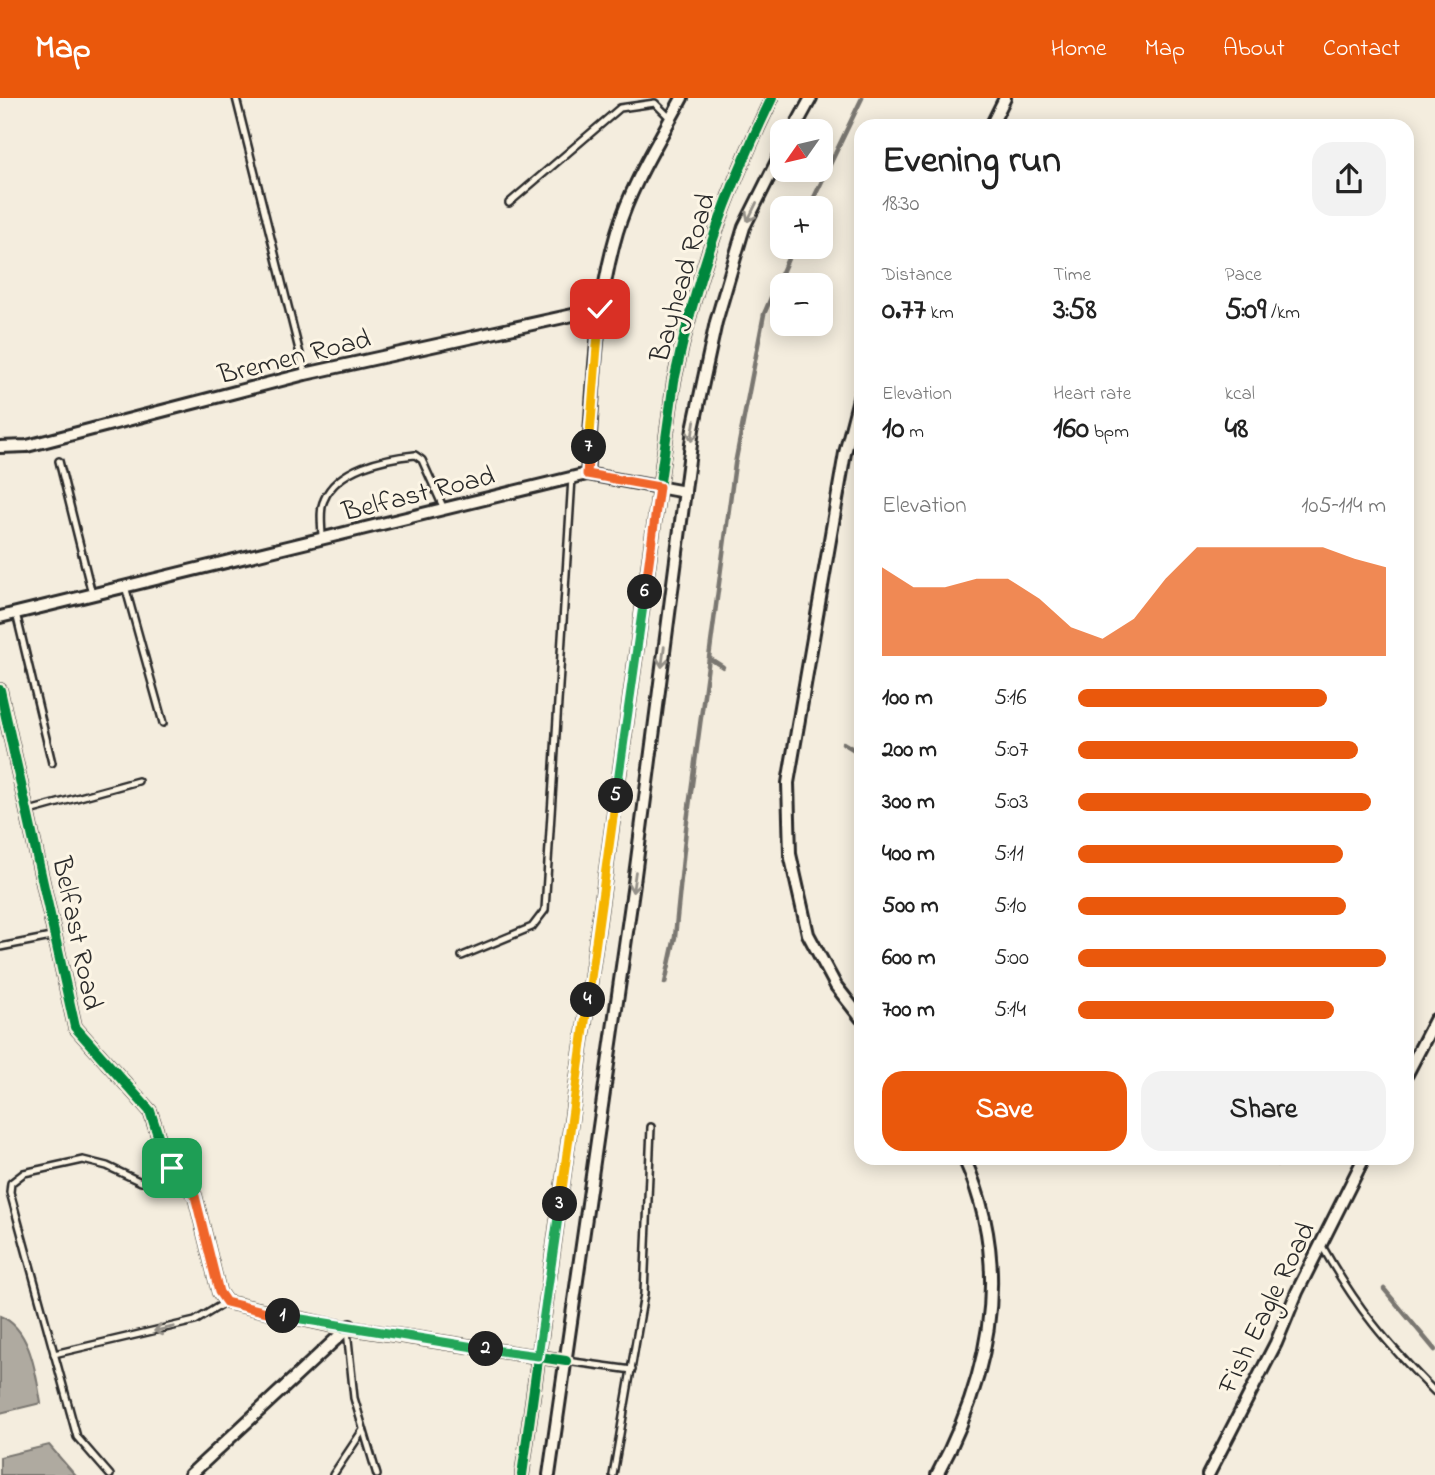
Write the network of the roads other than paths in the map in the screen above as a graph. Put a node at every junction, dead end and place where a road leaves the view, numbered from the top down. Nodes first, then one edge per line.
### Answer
1 (236, 98) edge
2 (682, 98) edge
3 (772, 98) edge
4 (811, 98) edge
5 (1005, 98) edge
6 (653, 100) edge
7 (671, 119) junction
8 (800, 119) edge
9 (994, 119) edge
10 (770, 175) edge
11 (509, 203) dead end
12 (600, 309) junction
13 (305, 374) junction
14 (854, 418) edge
15 (0, 447) edge
16 (59, 461) dead end
17 (587, 474) junction
18 (572, 478) junction
19 (659, 487) junction
20 (685, 492) junction
21 (443, 509) junction
22 (321, 539) junction
23 (125, 586) junction
24 (92, 594) junction
25 (16, 613) junction
26 (0, 617) edge
27 (0, 690) edge
28 (163, 723) dead end
29 (52, 763) dead end
30 (138, 781) dead end
31 (29, 811) junction
32 (56, 936) junction
33 (0, 947) edge
34 (462, 956) dead end
35 (854, 1009) edge
36 (1435, 1020) edge
37 (1414, 1060) edge
38 (651, 1127) dead end
39 (966, 1165) edge
40 (1360, 1165) edge
41 (177, 1174) junction
42 (1321, 1244) junction
43 (226, 1302) junction
44 (348, 1328) junction
45 (54, 1354) junction
46 (538, 1356) junction
47 (566, 1361) junction
48 (632, 1370) junction
49 (1435, 1392) edge
50 (363, 1430) junction
51 (110, 1475) edge
52 (190, 1475) edge
53 (333, 1475) edge
54 (377, 1475) edge
55 (522, 1475) edge
56 (549, 1475) edge
57 (613, 1475) edge
58 (937, 1475) edge
59 (1208, 1475) edge

1 - 13 lane
2 - 7 street
3 - 19 street, Bayhead Road
4 - 8 street
5 - 9 street
6 - 7 lane
6 - 11 lane
7 - 12 street
10 -> 20 street, Bayhead Road
12 - 13 street, Bremen Road
12 - 17 street
13 - 15 street, Bremen Road
14 - 35 street
16 - 24 lane
17 - 18 street, Belfast Road
17 - 19 street, Belfast Road
18 - 21 street, Belfast Road
18 - 34 lane
19 - 20 street, Belfast Road
19 - 46 street, Bayhead Road
20 -> 47 street, Bayhead Road
21 - 22 street, Belfast Road
21 - 22 lane
22 - 23 street, Belfast Road
23 - 24 street, Belfast Road
23 - 28 lane
24 - 25 street, Belfast Road
25 - 26 street, Belfast Road
25 - 29 lane
27 - 31 street, Belfast Road
30 - 31 lane
31 - 32 street, Belfast Road
32 - 33 lane
32 - 41 street, Belfast Road
36 - 37 street
38 - 48 lane
39 - 58 street
40 - 42 street, Fish Eagle Road
41 - 43 street, Belfast Road
41 - 45 lane
42 - 49 lane
42 - 59 street, Fish Eagle Road
43 - 44 street
43 -> 45 lane
44 - 46 street
44 - 50 lane
44 - 52 street
45 - 51 lane
46 - 47 street
46 - 55 street, Bayhead Road
47 - 48 lane
47 - 56 street, Bayhead Road
48 - 57 lane
50 - 53 lane
50 - 54 lane

